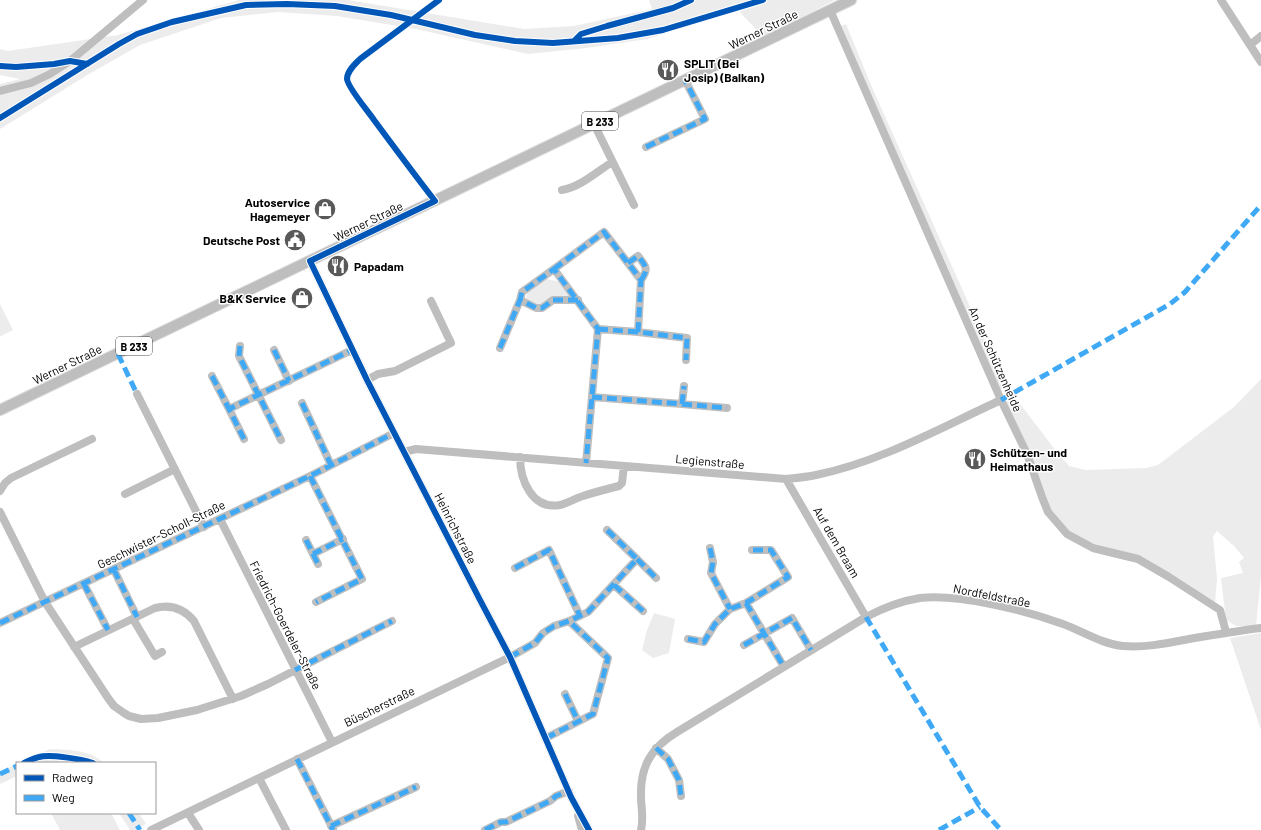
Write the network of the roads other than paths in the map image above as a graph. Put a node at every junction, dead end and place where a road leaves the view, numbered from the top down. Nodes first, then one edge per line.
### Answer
1 (143, 0) edge
2 (852, 0) edge
3 (1221, 0) edge
4 (830, 10) junction
5 (1261, 36) edge
6 (1250, 45) junction
7 (1261, 62) edge
8 (685, 80) junction
9 (0, 91) edge
10 (594, 124) junction
11 (646, 147) dead end
12 (612, 162) junction
13 (562, 190) dead end
14 (634, 205) dead end
15 (310, 261) junction
16 (628, 263) junction
17 (554, 269) junction
18 (640, 280) junction
19 (520, 300) junction
20 (578, 300) junction
21 (431, 301) dead end
22 (598, 329) junction
23 (638, 332) junction
24 (240, 346) dead end
25 (500, 348) dead end
26 (274, 350) dead end
27 (352, 350) junction
28 (686, 360) dead end
29 (212, 376) dead end
30 (367, 380) junction
31 (289, 381) junction
32 (684, 386) dead end
33 (137, 394) dead end
34 (259, 396) junction
35 (592, 397) junction
36 (1001, 400) junction
37 (302, 403) dead end
38 (682, 404) junction
39 (727, 408) dead end
40 (229, 409) junction
41 (0, 410) edge
42 (394, 434) junction
43 (92, 439) dead end
44 (244, 439) dead end
45 (281, 440) dead end
46 (404, 452) junction
47 (520, 457) junction
48 (586, 463) junction
49 (331, 465) junction
50 (624, 466) junction
51 (175, 469) junction
52 (310, 476) junction
53 (786, 479) junction
54 (0, 491) edge
55 (125, 494) dead end
56 (0, 512) edge
57 (220, 519) junction
58 (204, 526) junction
59 (607, 530) dead end
60 (342, 539) junction
61 (306, 540) dead end
62 (710, 548) dead end
63 (752, 550) dead end
64 (313, 554) junction
65 (637, 559) junction
66 (318, 564) dead end
67 (515, 568) dead end
68 (114, 570) junction
69 (656, 578) dead end
70 (84, 584) junction
71 (614, 585) junction
72 (45, 602) junction
73 (316, 602) dead end
74 (746, 603) junction
75 (730, 609) junction
76 (643, 611) dead end
77 (580, 616) junction
78 (866, 617) junction
79 (135, 618) junction
80 (392, 621) dead end
81 (569, 621) junction
82 (0, 623) edge
83 (1261, 628) edge
84 (108, 630) junction
85 (1226, 632) junction
86 (765, 634) junction
87 (688, 639) dead end
88 (744, 645) dead end
89 (74, 647) junction
90 (812, 650) junction
91 (162, 652) dead end
92 (510, 656) junction
93 (784, 667) junction
94 (295, 670) junction
95 (565, 694) dead end
96 (233, 699) junction
97 (578, 722) junction
98 (546, 738) junction
99 (332, 742) junction
100 (656, 748) junction
101 (297, 759) junction
102 (259, 778) junction
103 (416, 787) dead end
104 (568, 790) junction
105 (682, 796) dead end
106 (576, 808) junction
107 (188, 813) junction
108 (332, 828) edge
109 (152, 830) edge
110 (199, 830) edge
111 (286, 830) edge
112 (485, 830) edge
113 (582, 830) edge
114 (589, 830) edge
115 (641, 830) edge

1 - 9 street
2 - 4 main road, Werner Straße / B 233
3 - 6 street
4 - 8 main road, Werner Straße / B 233
4 - 36 street, An der Schützenheide
5 - 6 street
6 - 7 street
8 - 10 main road, Werner Straße / B 233
8 - 11 street
10 - 12 street
10 - 15 main road, Werner Straße / B 233
12 - 13 street
12 - 14 street
15 - 27 street, Heinrichstraße
15 - 41 main road, Werner Straße / B 233
16 - 17 street
16 - 18 street
16 - 18 street
17 - 19 street
17 - 20 street
18 - 23 street
19 - 20 street
19 - 25 street
20 - 22 street
21 - 30 street
22 - 23 street
22 - 35 street
23 - 28 street
24 - 34 street
26 - 31 street
27 - 30 street, Heinrichstraße
27 - 31 street
29 - 40 street
30 - 42 street, Heinrichstraße
31 - 34 street
32 - 38 street
33 - 51 street
34 - 40 street
34 - 45 street
35 - 38 street
35 - 48 street
36 - 53 street, Legienstraße
36 - 85 street, An der Schützenheide
37 - 49 street
38 - 39 street
40 - 44 street
42 - 46 street, Heinrichstraße
42 - 49 street, Geschwister-Scholl-Straße
43 - 54 street
46 - 47 street, Legienstraße
46 - 92 street, Heinrichstraße
47 - 48 street, Legienstraße
47 - 50 street
48 - 50 street, Legienstraße
49 - 52 street, Geschwister-Scholl-Straße
50 - 53 street, Legienstraße
51 - 55 street
51 - 58 street
52 - 57 street, Geschwister-Scholl-Straße
52 - 60 street
53 - 78 street, Auf dem Braam
56 - 72 street
57 - 58 street, Geschwister-Scholl-Straße
57 - 94 street, Friedrich-Goerdeler-Straße
58 - 68 street, Geschwister-Scholl-Straße
59 - 65 street
60 - 64 street
60 - 73 street
61 - 64 street
62 - 75 street
63 - 74 street
64 - 66 street
65 - 69 street
65 - 71 street, Büscherstraße
67 - 77 street
68 - 70 street, Geschwister-Scholl-Straße
68 - 79 street
70 - 72 street, Geschwister-Scholl-Straße
70 - 84 street
71 - 76 street
71 - 77 street, Büscherstraße
72 - 82 street, Geschwister-Scholl-Straße
72 - 89 street
74 - 75 street
74 - 86 street
75 - 87 street
77 - 81 street, Büscherstraße
78 - 85 street, Nordfeldstraße
78 - 90 street, Nordfeldstraße
79 - 84 street
79 - 91 street
79 - 96 street
80 - 94 street
81 - 92 street, Büscherstraße
81 - 97 street
83 - 85 street, Nordfeldstraße
84 - 89 street
86 - 88 street
86 - 90 street
86 - 93 street
89 - 96 street
90 - 93 street, Nordfeldstraße
92 - 98 street, Heinrichstraße
92 - 99 street, Büscherstraße
93 - 100 street, Nordfeldstraße
94 - 96 street
94 - 99 street, Friedrich-Goerdeler-Straße
95 - 97 street
97 - 98 street
98 - 104 street, Heinrichstraße
99 - 101 street, Büscherstraße
100 - 105 street
100 - 115 street, Nordfeldstraße
101 - 102 street, Büscherstraße
101 - 108 street
102 - 107 street, Büscherstraße
102 - 111 street
103 - 108 street
104 - 106 street, Heinrichstraße
104 - 112 street
106 - 113 street, Heinrichstraße
106 - 114 street, Heinrichstraße
107 - 109 street, Büscherstraße
107 - 110 street

